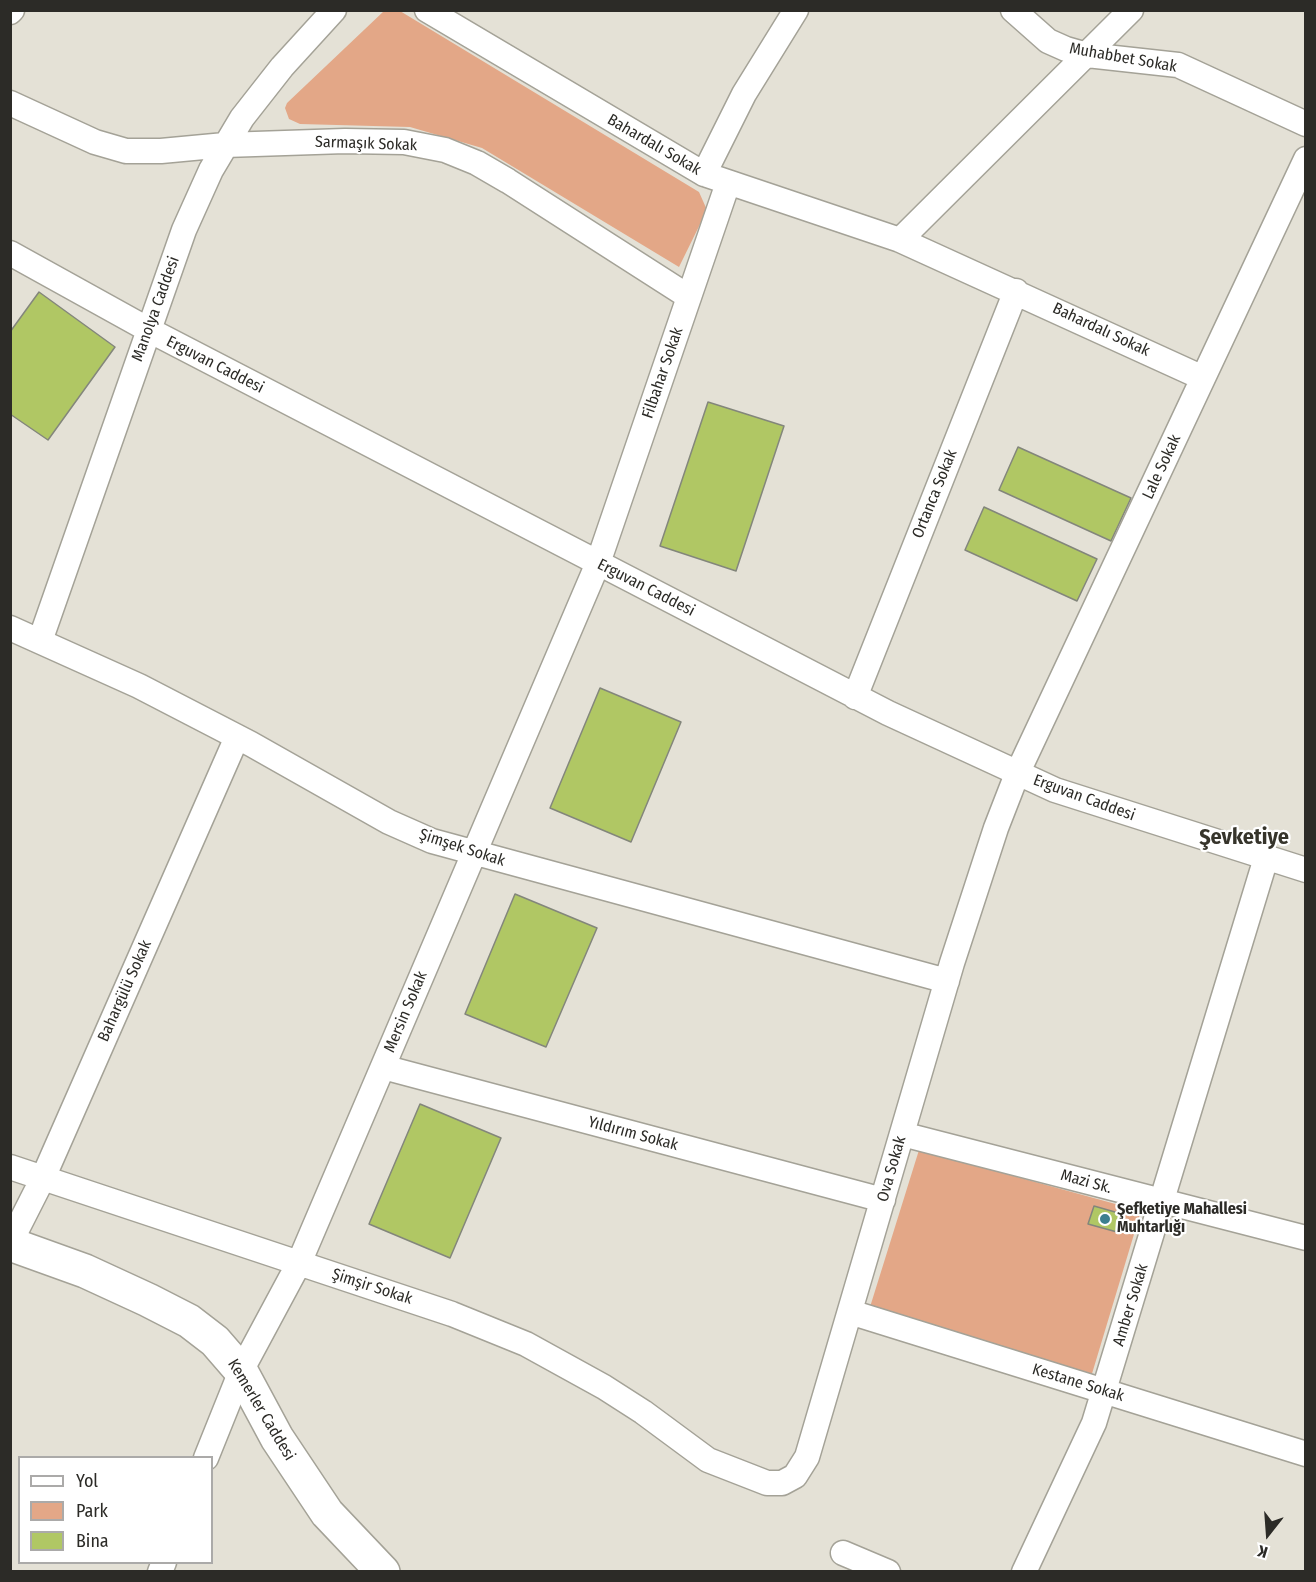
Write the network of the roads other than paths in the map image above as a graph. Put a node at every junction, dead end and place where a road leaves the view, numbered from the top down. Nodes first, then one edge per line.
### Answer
1 (334, 10) edge
2 (427, 10) edge
3 (796, 10) edge
4 (1013, 10) edge
5 (1131, 10) edge
6 (1087, 55) junction
7 (10, 103) edge
8 (1305, 124) edge
9 (225, 146) junction
10 (1305, 159) edge
11 (704, 174) junction
12 (728, 183) junction
13 (900, 240) junction
14 (10, 253) edge
15 (1016, 291) junction
16 (689, 297) junction
17 (148, 330) junction
18 (1203, 378) junction
19 (598, 563) junction
20 (10, 628) edge
21 (40, 641) junction
22 (855, 697) junction
23 (237, 736) junction
24 (1017, 774) junction
25 (474, 853) junction
26 (1266, 858) junction
27 (1305, 870) edge
28 (947, 981) junction
29 (383, 1067) junction
30 (902, 1134) junction
31 (10, 1167) edge
32 (43, 1178) junction
33 (883, 1200) junction
34 (1163, 1201) junction
35 (1305, 1238) edge
36 (10, 1243) edge
37 (299, 1263) junction
38 (850, 1312) junction
39 (241, 1371) junction
40 (1105, 1391) junction
41 (1305, 1454) edge
42 (207, 1456) edge
43 (708, 1460) joint
44 (843, 1553) dead end
45 (383, 1572) edge
46 (888, 1572) edge
47 (1024, 1572) edge

1 - 9 street, Manolya Caddesi
2 - 11 street, Bahardalı Sokak
3 - 11 street
4 - 6 street, Muhabbet Sokak
5 - 6 street
6 - 8 street, Muhabbet Sokak
6 - 13 street
7 - 9 street, Sarmaşık Sokak
9 - 16 street, Sarmaşık Sokak
9 - 17 street, Manolya Caddesi
10 - 18 street, Lale Sokak
11 - 12 street, Bahardalı Sokak
12 - 13 street, Bahardalı Sokak
12 - 16 street, Filbahar Sokak
13 - 15 street, Bahardalı Sokak
14 - 17 street, Erguvan Caddesi
15 - 18 street, Bahardalı Sokak
15 - 22 street, Ortanca Sokak
16 - 19 street, Filbahar Sokak
17 - 19 street, Erguvan Caddesi
17 - 21 street, Manolya Caddesi
18 - 24 street, Lale Sokak
19 - 22 street, Erguvan Caddesi
19 - 25 street, Mersin Sokak
20 - 21 street, Şimşek Sokak
21 - 23 street, Şimşek Sokak
22 - 24 street, Erguvan Caddesi
23 - 25 street, Şimşek Sokak
23 - 32 street, Bahargülü Sokak
24 - 26 street, Erguvan Caddesi
24 - 28 street, Ova Sokak
25 - 28 street, Şimşek Sokak
25 - 29 street, Mersin Sokak
26 - 27 street, Erguvan Caddesi
26 - 34 street, Amber Sokak
28 - 30 street, Ova Sokak
29 - 33 street, Yıldırım Sokak
29 - 37 street, Mersin Sokak
30 - 33 street, Ova Sokak
30 - 34 street, Mazi Sk.
31 - 32 street, Şimşir Sokak
32 - 36 street, Bahargülü Sokak
32 - 37 street, Şimşir Sokak
33 - 38 street, Ova Sokak
34 - 35 street, Mazi Sk.
34 - 40 street, Amber Sokak
36 - 39 street, Kemerler Caddesi
37 - 39 street, Mersin Sokak
37 - 43 street, Şimşir Sokak
38 - 40 street, Kestane Sokak
38 - 43 street, Ova Sokak
39 - 42 street, Mersin Sokak
39 - 45 street, Kemerler Caddesi
40 - 41 street, Kestane Sokak
40 - 47 street, Amber Sokak
44 - 46 street

